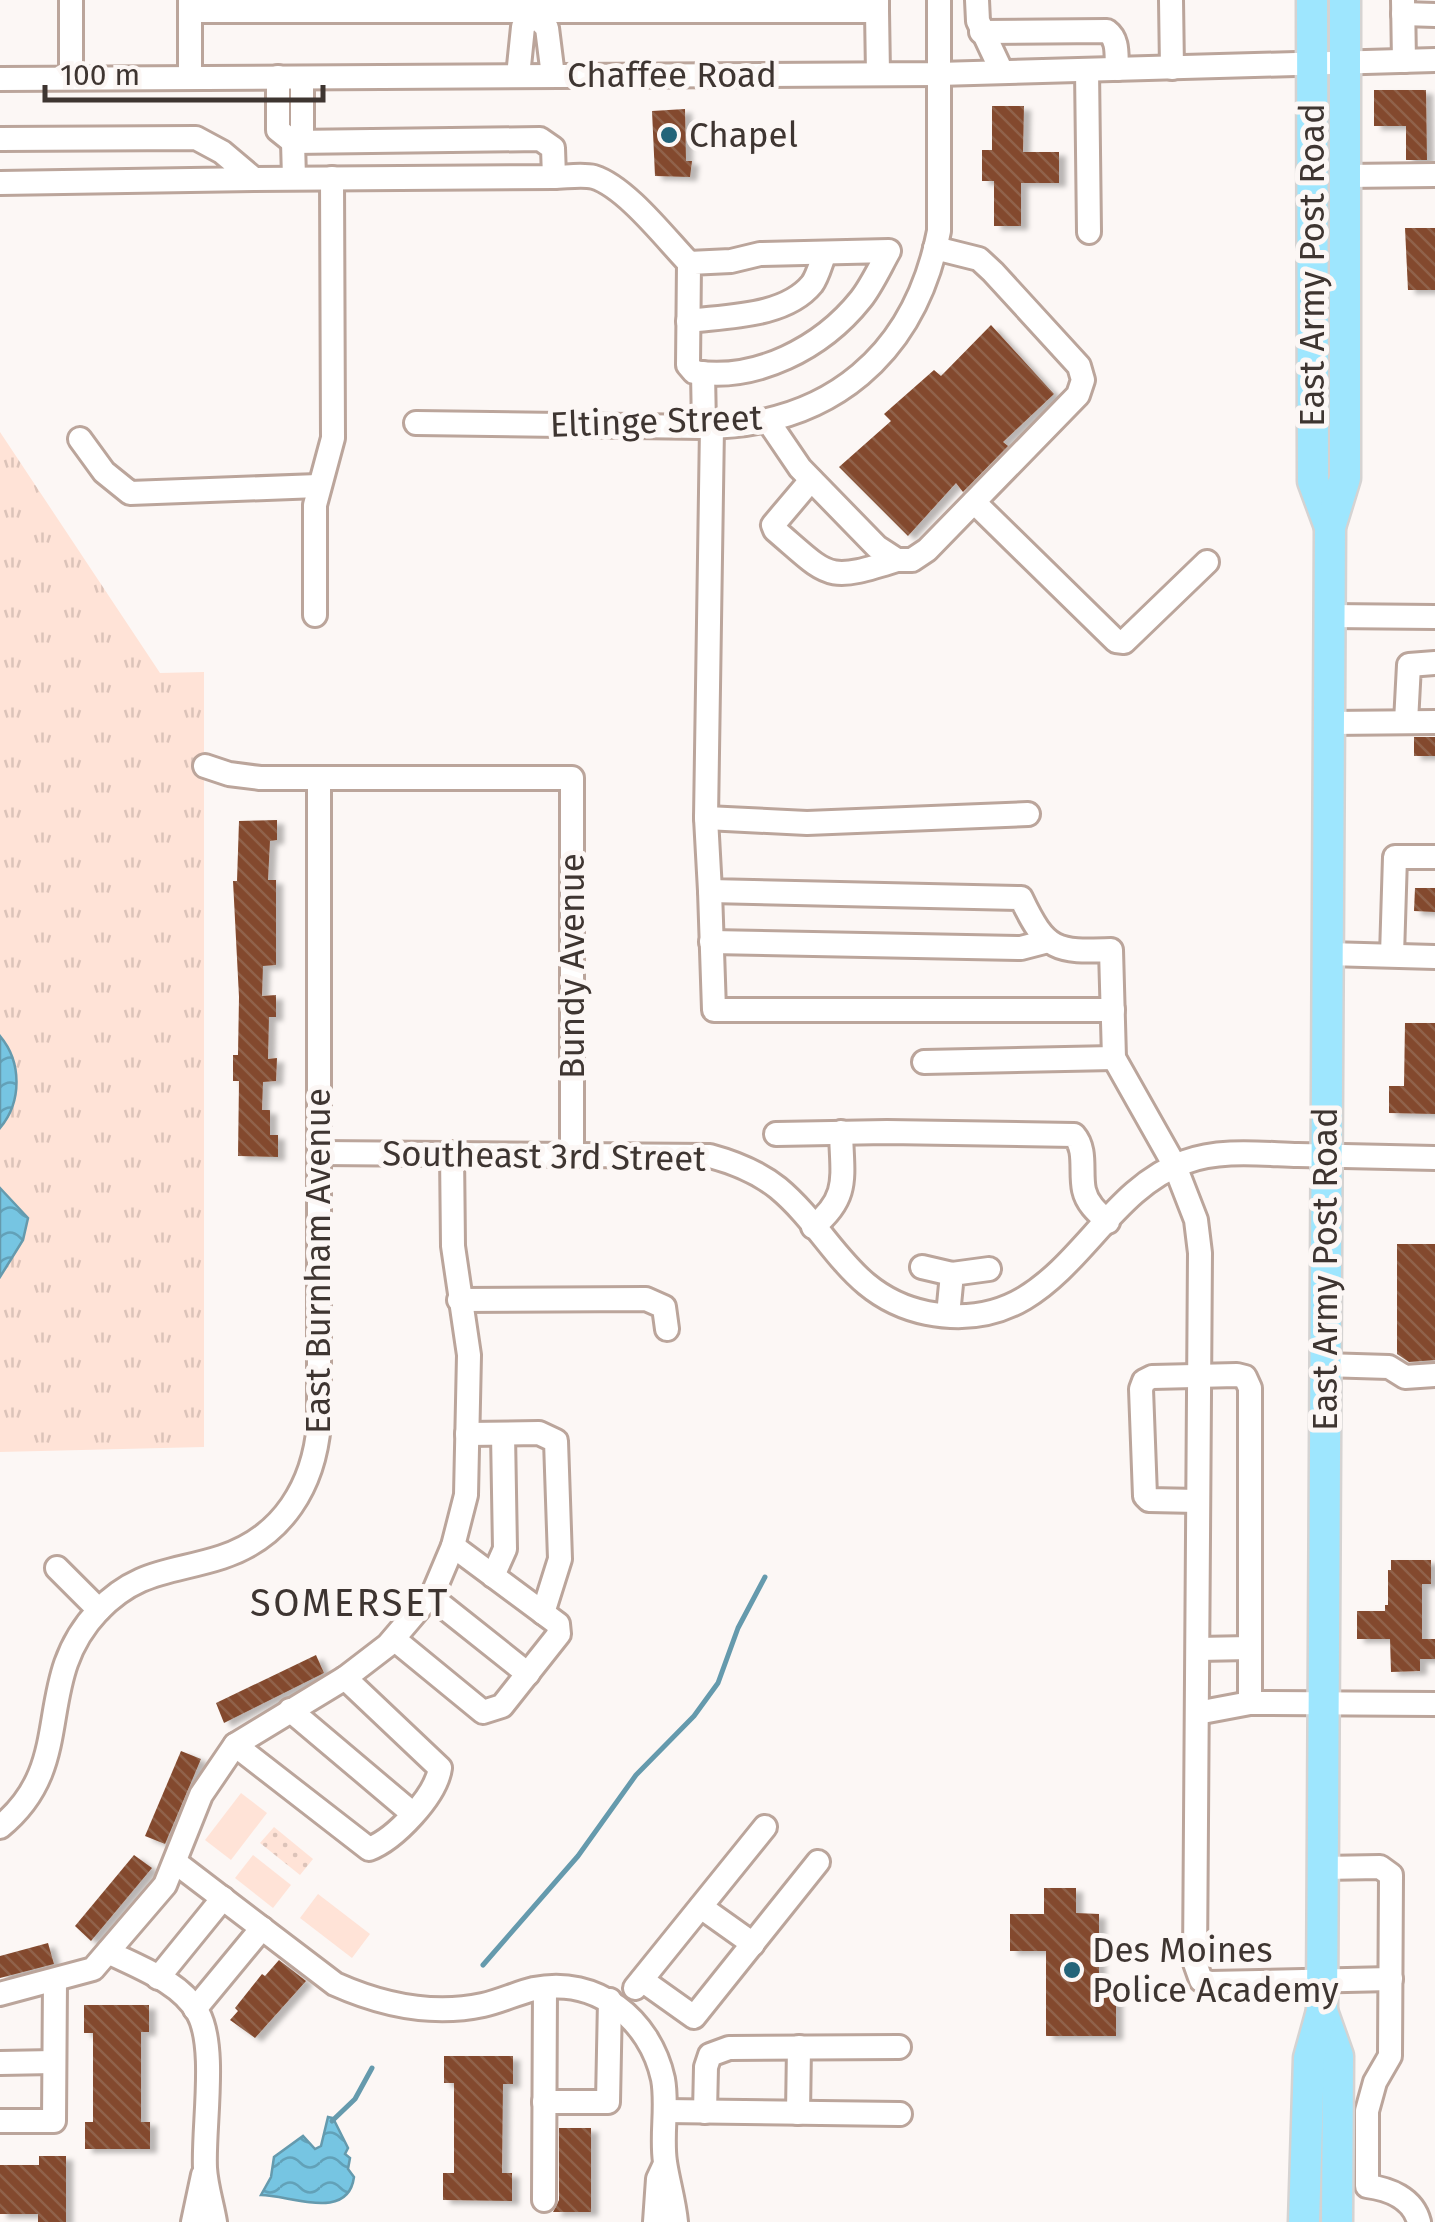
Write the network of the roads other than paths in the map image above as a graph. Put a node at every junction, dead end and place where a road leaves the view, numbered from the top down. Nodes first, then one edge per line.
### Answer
1 (71, 0) edge
2 (939, 0) edge
3 (978, 0) edge
4 (1171, 0) edge
5 (1312, 0) edge
6 (1345, 0) edge
7 (878, 5) edge
8 (190, 6) edge
9 (533, 6) edge
10 (1403, 7) edge
11 (1435, 15) edge
12 (981, 32) junction
13 (1435, 60) edge
14 (1404, 61) junction
15 (1312, 64) junction
16 (1345, 64) junction
17 (1172, 68) junction
18 (1116, 69) junction
19 (1088, 70) junction
20 (1002, 72) junction
21 (878, 74) junction
22 (938, 74) junction
23 (518, 76) junction
24 (553, 76) junction
25 (290, 77) junction
26 (0, 78) edge
27 (71, 78) junction
28 (190, 78) junction
29 (0, 139) edge
30 (387, 139) junction
31 (293, 142) junction
32 (1435, 175) edge
33 (1345, 176) junction
34 (554, 177) junction
35 (294, 178) junction
36 (332, 178) junction
37 (387, 178) junction
38 (254, 179) junction
39 (0, 183) edge
40 (1089, 232) dead end
41 (889, 252) junction
42 (825, 254) junction
43 (934, 254) junction
44 (689, 263) junction
45 (688, 321) junction
46 (704, 373) junction
47 (768, 420) junction
48 (416, 423) dead end
49 (708, 427) junction
50 (80, 439) dead end
51 (812, 480) junction
52 (318, 486) junction
53 (974, 502) junction
54 (1330, 527) junction
55 (897, 560) junction
56 (1206, 562) dead end
57 (316, 615) dead end
58 (1330, 616) junction
59 (1435, 617) edge
60 (1435, 663) edge
61 (1406, 722) junction
62 (1435, 722) edge
63 (1329, 723) junction
64 (206, 766) dead end
65 (320, 778) junction
66 (1028, 814) dead end
67 (706, 818) junction
68 (1435, 856) edge
69 (710, 892) junction
70 (1048, 940) junction
71 (712, 942) junction
72 (1328, 954) junction
73 (1392, 955) junction
74 (1435, 957) edge
75 (1113, 1010) junction
76 (1114, 1058) junction
77 (924, 1062) dead end
78 (841, 1132) junction
79 (776, 1134) dead end
80 (320, 1153) junction
81 (452, 1153) junction
82 (572, 1153) junction
83 (1326, 1156) junction
84 (1435, 1158) edge
85 (1175, 1166) junction
86 (1108, 1222) junction
87 (813, 1227) junction
88 (922, 1267) dead end
89 (988, 1269) dead end
90 (952, 1274) junction
91 (459, 1300) junction
92 (948, 1315) junction
93 (667, 1330) dead end
94 (1324, 1364) junction
95 (1198, 1374) junction
96 (1435, 1376) edge
97 (467, 1434) junction
98 (503, 1434) junction
99 (1198, 1501) junction
100 (452, 1546) junction
101 (57, 1568) dead end
102 (493, 1576) junction
103 (430, 1596) junction
104 (99, 1610) junction
105 (542, 1613) junction
106 (394, 1639) junction
107 (1250, 1648) junction
108 (1198, 1650) junction
109 (528, 1674) junction
110 (345, 1678) junction
111 (1250, 1703) junction
112 (1322, 1704) junction
113 (1435, 1704) edge
114 (290, 1710) junction
115 (1197, 1713) junction
116 (235, 1745) junction
117 (412, 1813) junction
118 (0, 1827) edge
119 (765, 1827) dead end
120 (175, 1862) junction
121 (818, 1862) dead end
122 (1322, 1868) junction
123 (223, 1898) junction
124 (701, 1907) junction
125 (262, 1928) junction
126 (752, 1944) junction
127 (108, 1952) junction
128 (158, 1978) junction
129 (1391, 1979) junction
130 (55, 1980) junction
131 (642, 1980) junction
132 (545, 1988) junction
133 (0, 1994) edge
134 (1322, 1996) junction
135 (615, 2003) junction
136 (195, 2009) junction
137 (899, 2047) dead end
138 (799, 2048) junction
139 (54, 2062) junction
140 (0, 2063) edge
141 (1338, 2082) junction
142 (1375, 2082) junction
143 (544, 2102) junction
144 (665, 2111) junction
145 (705, 2112) junction
146 (798, 2113) junction
147 (900, 2114) dead end
148 (0, 2121) edge
149 (665, 2164) junction
150 (204, 2172) junction
151 (1352, 2186) junction
152 (544, 2200) dead end
153 (193, 2222) edge
154 (214, 2222) edge
155 (654, 2222) edge
156 (676, 2222) edge
157 (1304, 2222) edge
158 (1338, 2222) edge
159 (1418, 2222) edge

1 - 27 street
2 - 22 street, Eltinge Street
3 - 12 street
4 - 17 street
5 - 15 main road, East Army Post Road
6 - 16 main road, East Army Post Road
7 - 9 street
7 - 21 street
8 - 9 street
8 - 28 street
9 - 23 street
9 - 24 street
10 - 11 street
10 - 14 street
12 - 18 street
12 - 20 street
13 - 14 street, Chaffee Road
14 - 16 street, Chaffee Road
15 - 16 street, Chaffee Road
15 - 17 street, Chaffee Road
15 - 54 main road, East Army Post Road
16 - 33 main road, East Army Post Road
17 - 18 street, Chaffee Road
18 - 19 street, Chaffee Road
19 - 20 street, Chaffee Road
19 - 40 street
20 - 22 street, Chaffee Road
21 - 22 street, Chaffee Road
21 - 24 street, Chaffee Road
22 - 43 street, Eltinge Street
23 - 24 street, Chaffee Road
23 - 25 street, Chaffee Road
25 - 28 street, Chaffee Road
25 - 31 street
26 - 27 street, Chaffee Road
27 - 28 street, Chaffee Road
29 - 38 street
30 - 31 street
30 - 34 street
30 - 37 street
31 - 35 street
32 - 33 street
33 - 54 main road, East Army Post Road
34 - 37 street
34 - 44 street
35 - 36 street
35 - 38 street
36 - 37 street
36 - 52 street
38 - 39 street
41 - 42 street
41 - 43 street
41 - 46 street
42 - 44 street
42 - 45 street
43 - 47 street, Eltinge Street
43 - 53 street
44 - 45 street
45 - 46 street
46 - 49 street
47 - 49 street, Eltinge Street
47 - 51 street
48 - 49 street, Eltinge Street
49 - 67 street
50 - 52 street
51 - 55 street
51 - 55 street
52 - 57 street
53 - 55 street
53 - 56 street
54 - 58 main road, East Army Post Road
58 - 59 street
58 - 63 main road, East Army Post Road
60 - 61 street
61 - 62 street
61 - 63 street
63 - 72 main road, East Army Post Road
64 - 65 street
65 - 80 street, East Burnham Avenue
65 - 82 street, Bundy Avenue
66 - 67 street
67 - 69 street
68 - 73 street
69 - 70 street
69 - 71 street
70 - 71 street
70 - 75 street
71 - 75 street
72 - 73 street
72 - 83 main road, East Army Post Road
73 - 74 street
75 - 76 street
76 - 77 street
76 - 85 street
78 - 79 street
78 - 86 street
78 - 87 street
80 - 81 street, Southeast 3rd Street
80 - 104 street, East Burnham Avenue
81 - 82 street, Southeast 3rd Street
81 - 91 street
82 - 87 street, Southeast 3rd Street
83 - 84 street, Southeast 3rd Street
83 - 85 street, Southeast 3rd Street
83 - 94 main road, East Army Post Road
85 - 86 street, Southeast 3rd Street
85 - 95 street
86 - 92 street, Southeast 3rd Street
87 - 92 street, Southeast 3rd Street
88 - 90 street
89 - 90 street
90 - 92 street
91 - 93 street
91 - 97 street
94 - 96 street
94 - 112 main road, East Army Post Road
95 - 99 street
95 - 99 street
95 - 107 street
97 - 98 street
97 - 100 street
98 - 102 street
98 - 105 street
99 - 108 street
100 - 102 street
100 - 103 street
101 - 104 street
102 - 105 street
103 - 106 street
103 - 109 street
104 - 118 street, East Burnham Avenue
105 - 109 street
106 - 109 street
106 - 110 street
107 - 108 street
107 - 111 street
108 - 115 street
110 - 114 street
110 - 117 street
111 - 112 street
111 - 115 street
112 - 113 street
112 - 122 main road, East Army Post Road
114 - 116 street
114 - 117 street
115 - 134 street
116 - 117 street
116 - 120 street
119 - 124 street
120 - 123 street
120 - 127 street
121 - 126 street
122 - 129 street
122 - 134 main road, East Army Post Road
123 - 125 street
123 - 128 street
124 - 126 street
124 - 131 street
125 - 132 street
125 - 136 street
126 - 131 street
127 - 128 street
127 - 130 street
128 - 136 street
129 - 134 street
129 - 142 street
130 - 133 street
130 - 139 street
131 - 135 street
132 - 135 street
132 - 143 street
134 - 141 main road, East Army Post Road
134 - 157 main road, East Army Post Road
135 - 143 street
135 - 144 street
136 - 150 street
137 - 138 street
138 - 145 street
138 - 146 street
139 - 140 street
139 - 148 street
141 - 142 street
141 - 151 main road, East Army Post Road
142 - 151 street
143 - 152 street
144 - 145 street
144 - 149 street
145 - 146 street
146 - 147 street
149 - 155 street
149 - 156 street
150 - 153 street
150 - 154 street
151 - 158 main road, East Army Post Road
151 - 159 street

